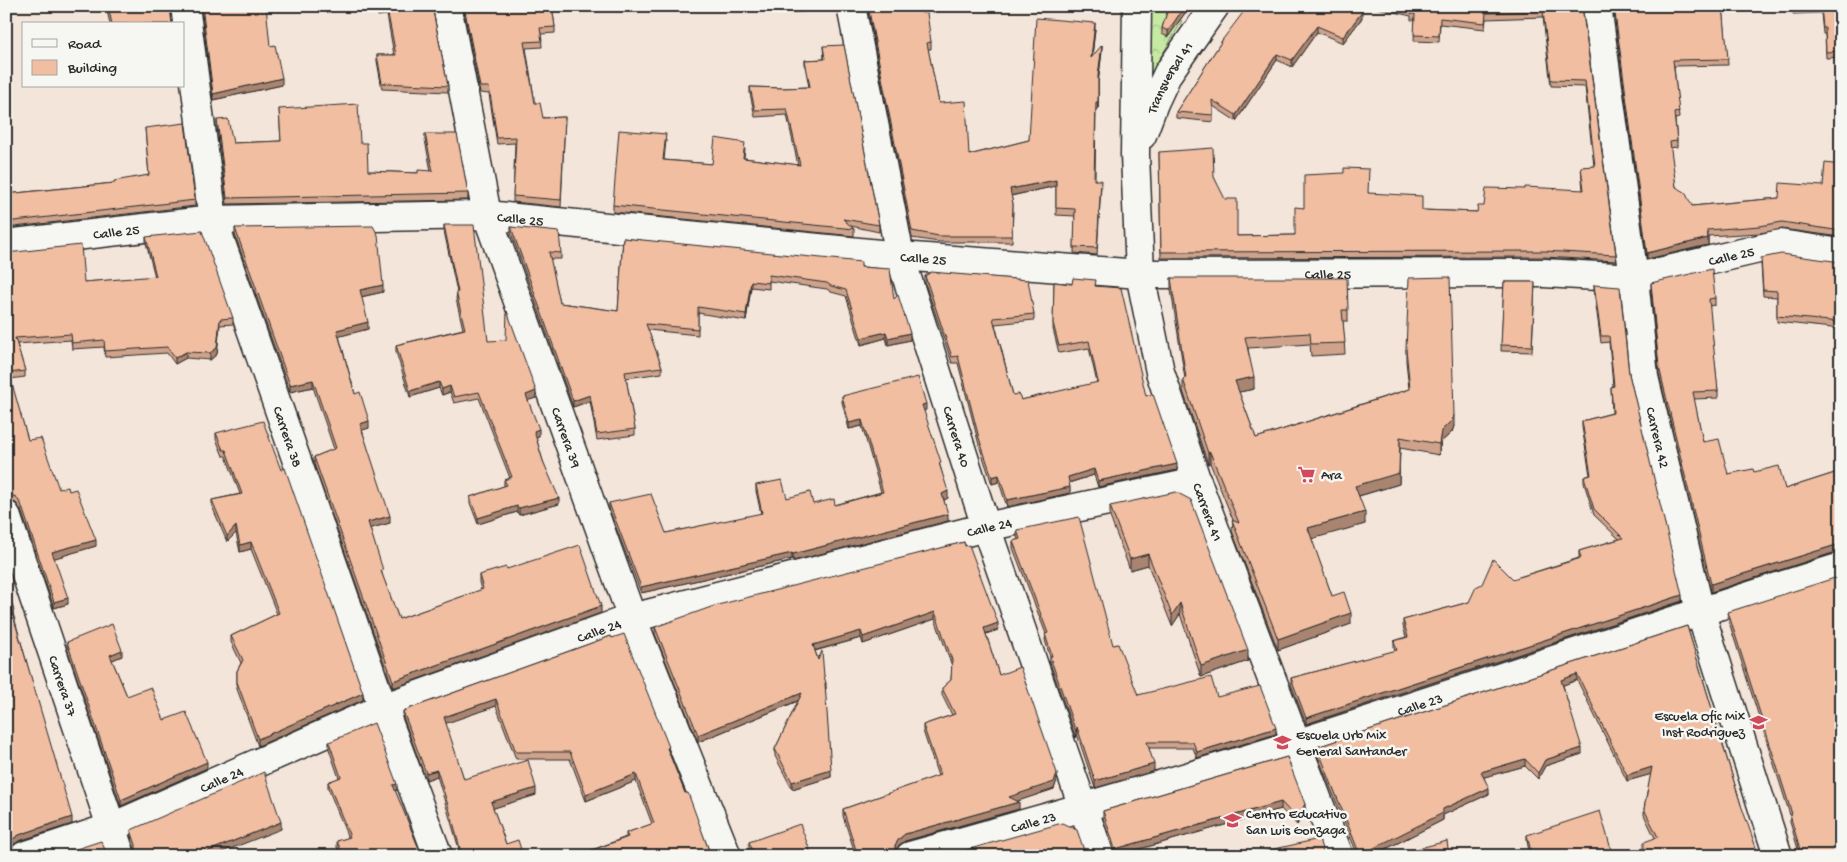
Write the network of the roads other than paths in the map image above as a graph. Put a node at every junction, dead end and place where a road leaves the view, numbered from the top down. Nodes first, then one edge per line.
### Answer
1 (185, 6) edge
2 (447, 6) edge
3 (851, 6) edge
4 (1137, 6) edge
5 (1215, 6) edge
6 (1596, 6) edge
7 (1135, 155) junction
8 (487, 215) junction
9 (213, 220) junction
10 (6, 244) edge
11 (1841, 253) edge
12 (900, 256) junction
13 (1140, 274) junction
14 (1634, 278) junction
15 (1197, 482) junction
16 (6, 515) edge
17 (986, 527) junction
18 (1841, 567) edge
19 (1700, 611) junction
20 (632, 618) junction
21 (383, 708) junction
22 (1296, 744) junction
23 (1082, 808) junction
24 (112, 827) junction
25 (24, 856) edge
26 (121, 856) edge
27 (438, 856) edge
28 (727, 856) edge
29 (910, 856) edge
30 (1100, 856) edge
31 (1339, 856) edge
32 (1778, 856) edge

1 - 9 street, Carrera 38
2 - 8 street, Carrera 39
3 - 12 street, Carrera 40
4 - 7 street
5 - 7 street, Transversal 41
6 - 14 street, Carrera 42
7 - 13 street, Carrera 41
8 - 9 street, Calle 25
8 - 12 street, Calle 25
8 - 20 street, Carrera 39
9 - 10 street, Calle 25
9 - 21 street, Carrera 38
11 - 14 street, Calle 25
12 - 13 street, Calle 25
12 - 17 street, Carrera 40
13 - 14 street, Calle 25
13 - 15 street, Carrera 41
14 - 19 street, Carrera 42
15 - 17 street, Calle 24
15 - 22 street, Carrera 41
16 - 24 street, Carrera 37
17 - 20 street, Calle 24
17 - 23 street, Carrera 40
18 - 19 street, Calle 23
19 - 22 street, Calle 23
19 - 32 street, Carrera 42
20 - 21 street, Calle 24
20 - 28 street, Carrera 39
21 - 24 street, Calle 24
21 - 27 street, Carrera 38
22 - 23 street, Calle 23
22 - 31 street, Carrera 41
23 - 29 street, Calle 23
23 - 30 street, Carrera 40
24 - 25 street, Calle 24
24 - 26 street, Carrera 37

